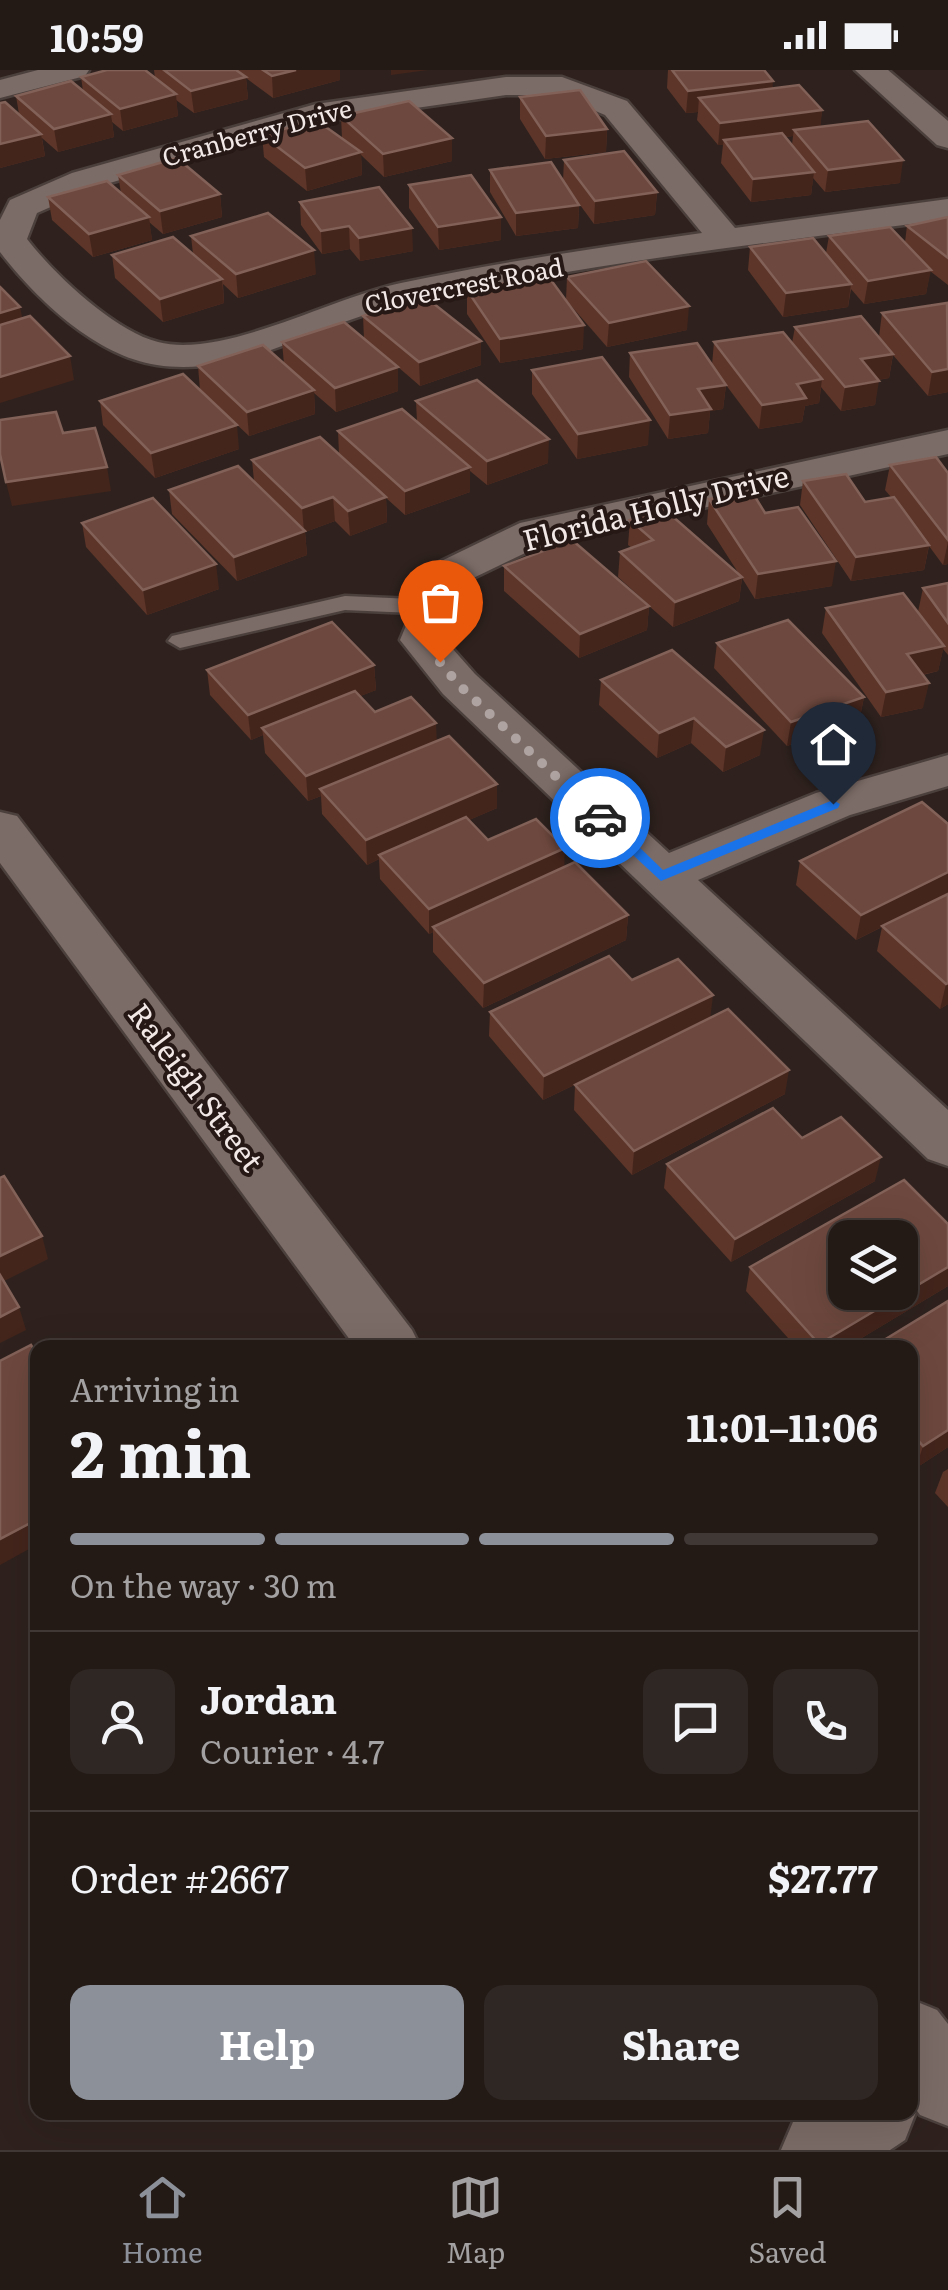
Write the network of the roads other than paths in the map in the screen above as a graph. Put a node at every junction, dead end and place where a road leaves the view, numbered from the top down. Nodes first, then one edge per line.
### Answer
1 (74, 70) edge
2 (870, 70) edge
3 (0, 89) edge
4 (948, 138) edge
5 (84, 180) joint
6 (948, 209) edge
7 (726, 239) junction
8 (948, 442) edge
9 (435, 607) junction
10 (180, 641) dead end
11 (948, 770) edge
12 (0, 828) edge
13 (661, 876) junction
14 (948, 1144) edge
15 (385, 1340) edge
16 (862, 2120) edge
17 (821, 2150) edge

1 - 3 street
2 - 4 street
5 - 7 street, Cranberry Drive
5 - 7 street, Clovercrest Road
6 - 7 street, Clovercrest Road
8 - 9 street, Florida Holly Drive
9 - 10 lane
9 - 13 street, Florida Holly Drive
11 - 13 street
12 - 15 street, Raleigh Street
13 - 14 street, Florida Holly Drive
16 - 17 street

